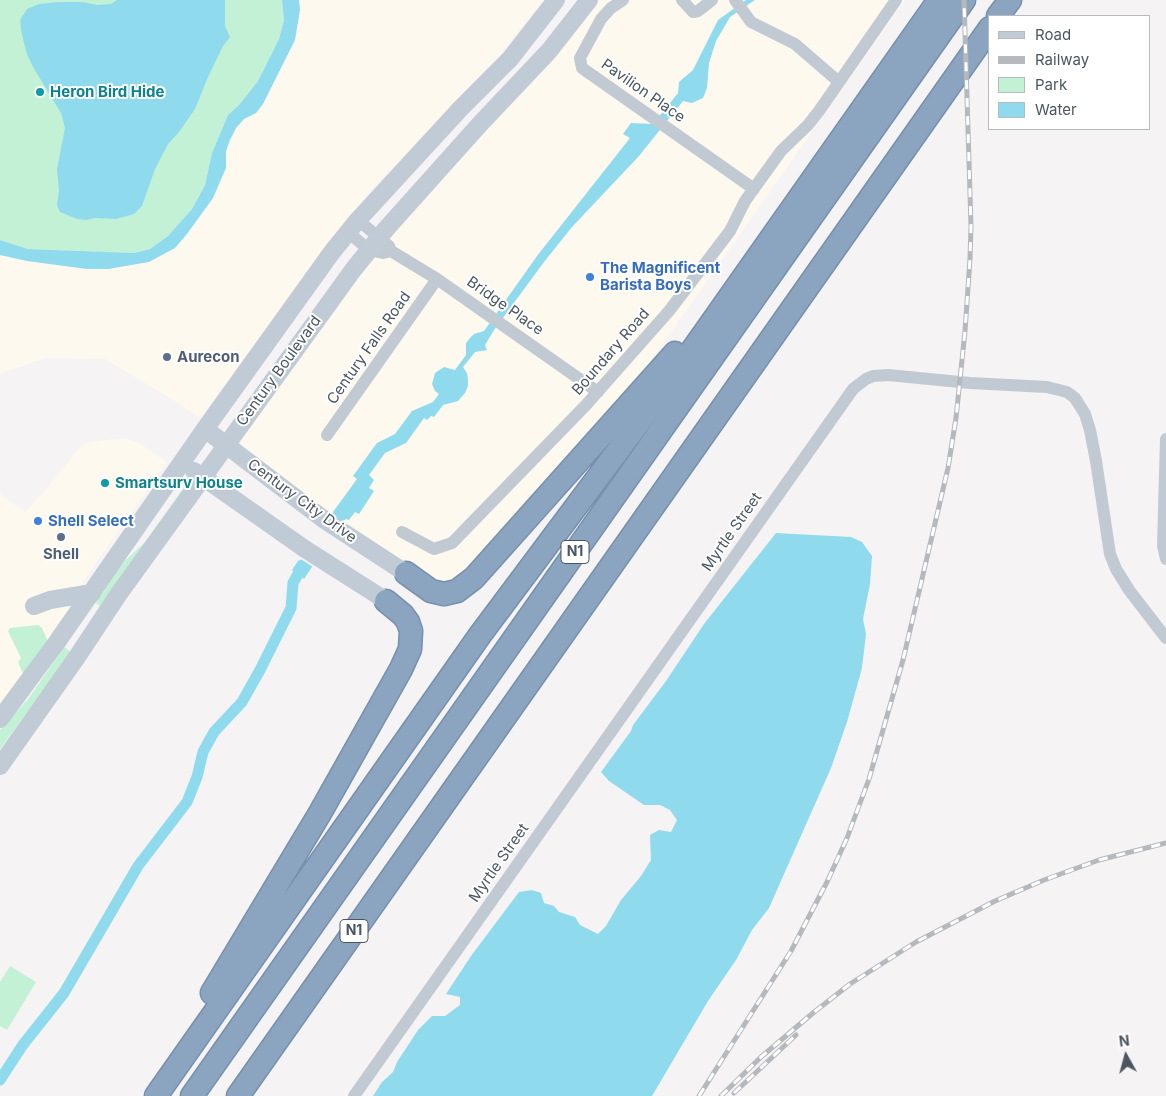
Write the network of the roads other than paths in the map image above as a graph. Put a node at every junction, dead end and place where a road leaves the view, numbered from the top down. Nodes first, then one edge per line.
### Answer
1 (556, 0) edge
2 (589, 0) edge
3 (623, 0) edge
4 (682, 0) edge
5 (712, 0) edge
6 (735, 0) edge
7 (896, 0) edge
8 (939, 0) edge
9 (964, 0) edge
10 (1010, 0) edge
11 (999, 15) edge
12 (988, 31) edge
13 (839, 82) junction
14 (754, 189) junction
15 (353, 226) junction
16 (374, 244) junction
17 (437, 278) junction
18 (598, 392) junction
19 (205, 429) junction
20 (327, 435) dead end
21 (1166, 439) edge
22 (226, 444) junction
23 (182, 462) junction
24 (203, 477) junction
25 (402, 532) dead end
26 (1166, 560) edge
27 (403, 572) joint
28 (92, 593) junction
29 (384, 600) joint
30 (34, 606) dead end
31 (1166, 638) edge
32 (0, 719) edge
33 (0, 766) edge
34 (149, 1096) edge
35 (156, 1096) edge
36 (192, 1096) edge
37 (238, 1096) edge
38 (354, 1096) edge

1 - 15 main road, Century Boulevard
2 - 16 main road, Century Boulevard
3 - 14 street, Pavilion Place
4 - 5 street
6 - 13 street
7 - 13 street, Boundary Road
8 - 27 highway
8 - 35 highway
9 - 36 highway, N1
10 - 11 highway
12 - 37 highway, N1
13 - 14 street, Boundary Road
14 - 18 street, Boundary Road
15 - 16 street, Bridge Place
15 - 19 main road, Century Boulevard
16 - 17 street, Bridge Place
16 - 22 main road, Century Boulevard
17 - 18 street, Bridge Place
17 - 20 street, Century Falls Road
18 - 25 street, Boundary Road
19 - 22 main road, Century City Drive
19 - 23 main road, Century Boulevard
21 - 26 street
22 - 24 main road, Century Boulevard
22 - 27 main road, Century City Drive
23 - 24 main road
23 - 28 main road, Century Boulevard
24 - 29 main road
24 - 33 main road, Century Boulevard
28 - 30 main road
28 - 32 main road, Century Boulevard
29 - 34 highway
31 - 38 street, Myrtle Street

